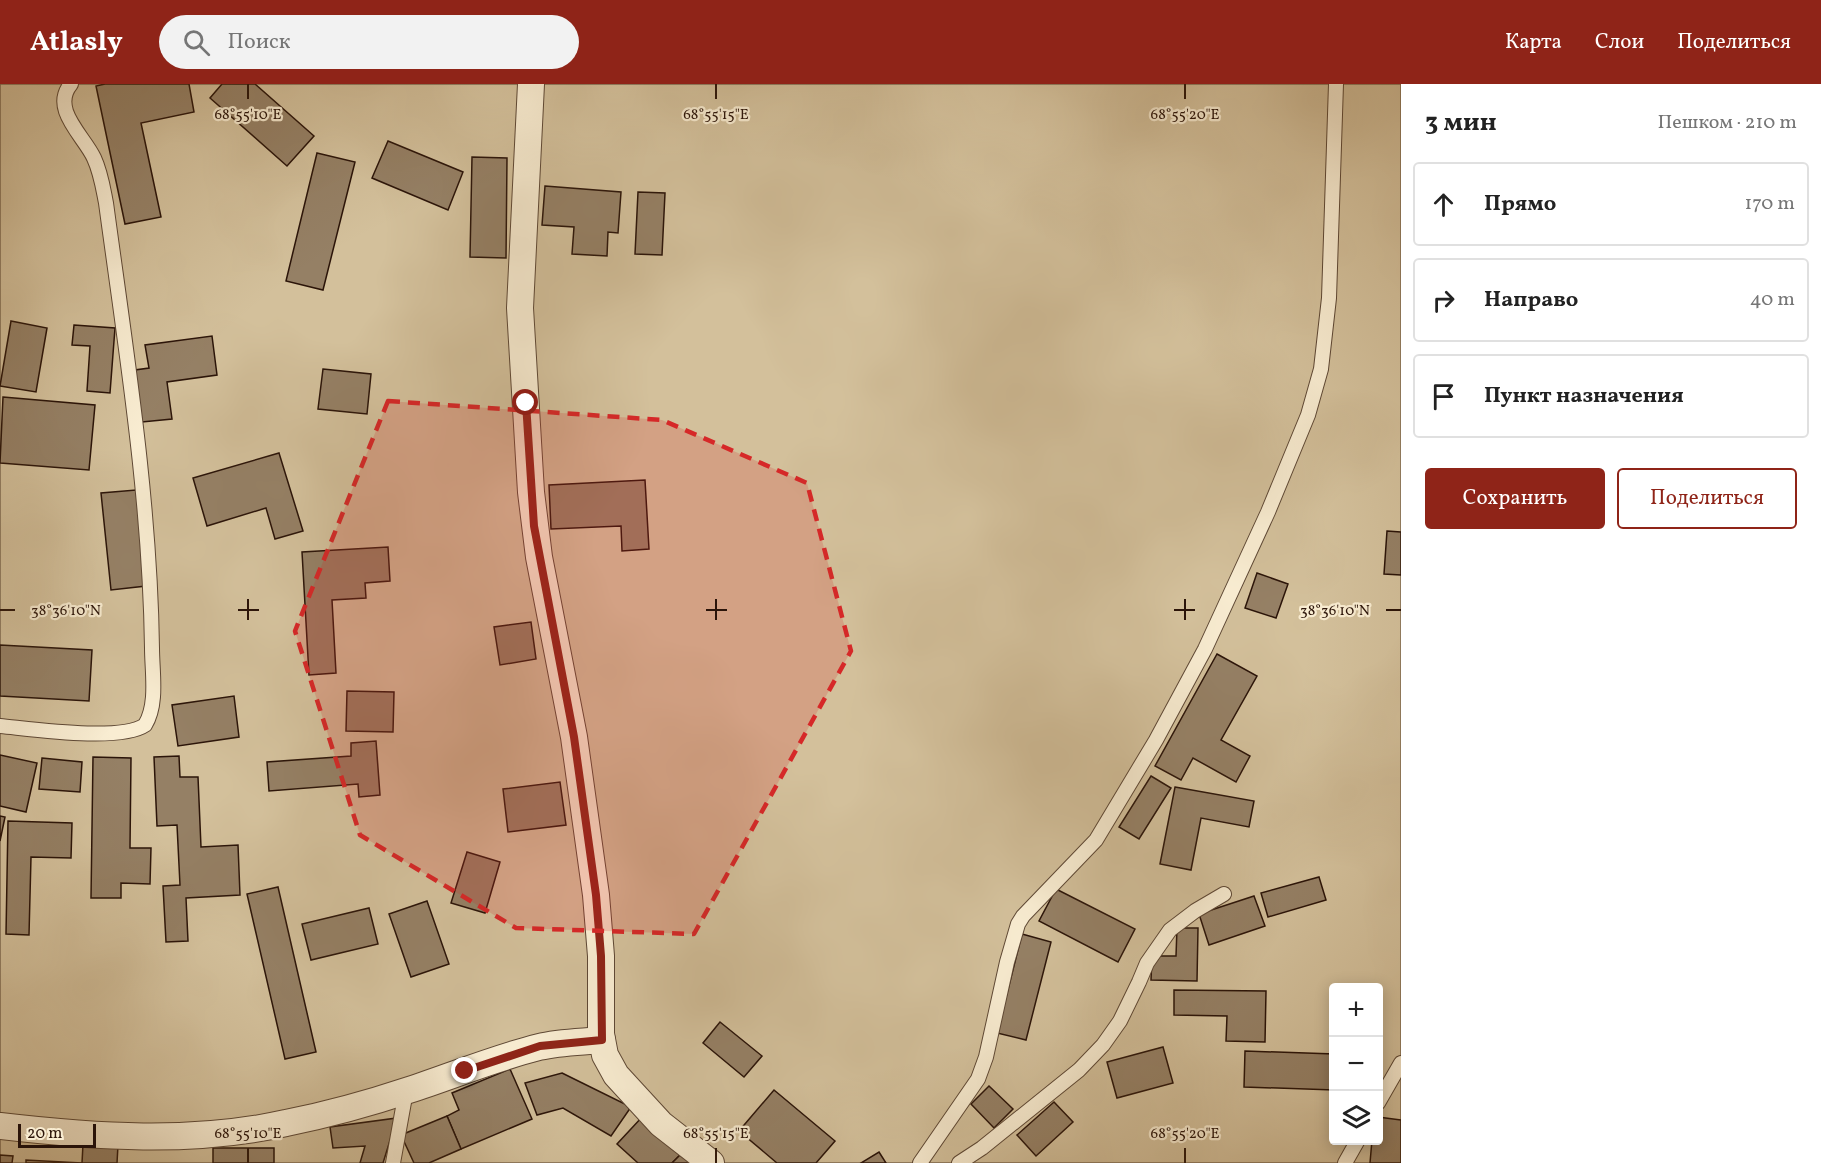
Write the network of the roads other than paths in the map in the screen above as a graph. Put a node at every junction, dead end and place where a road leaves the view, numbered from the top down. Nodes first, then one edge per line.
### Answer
1 (71, 84) edge
2 (531, 84) edge
3 (1336, 84) edge
4 (0, 726) edge
5 (1224, 894) dead end
6 (602, 1040) junction
7 (1401, 1063) edge
8 (406, 1091) junction
9 (1383, 1094) edge
10 (0, 1126) edge
11 (1355, 1145) edge
12 (393, 1163) edge
13 (711, 1163) edge
14 (920, 1163) edge
15 (959, 1163) edge
16 (1346, 1163) edge

1 - 4 lane
2 - 6 street
3 - 14 lane
5 - 15 lane
6 - 8 street
6 - 13 street
7 - 9 lane
8 - 10 street
8 - 12 lane
11 - 16 lane

